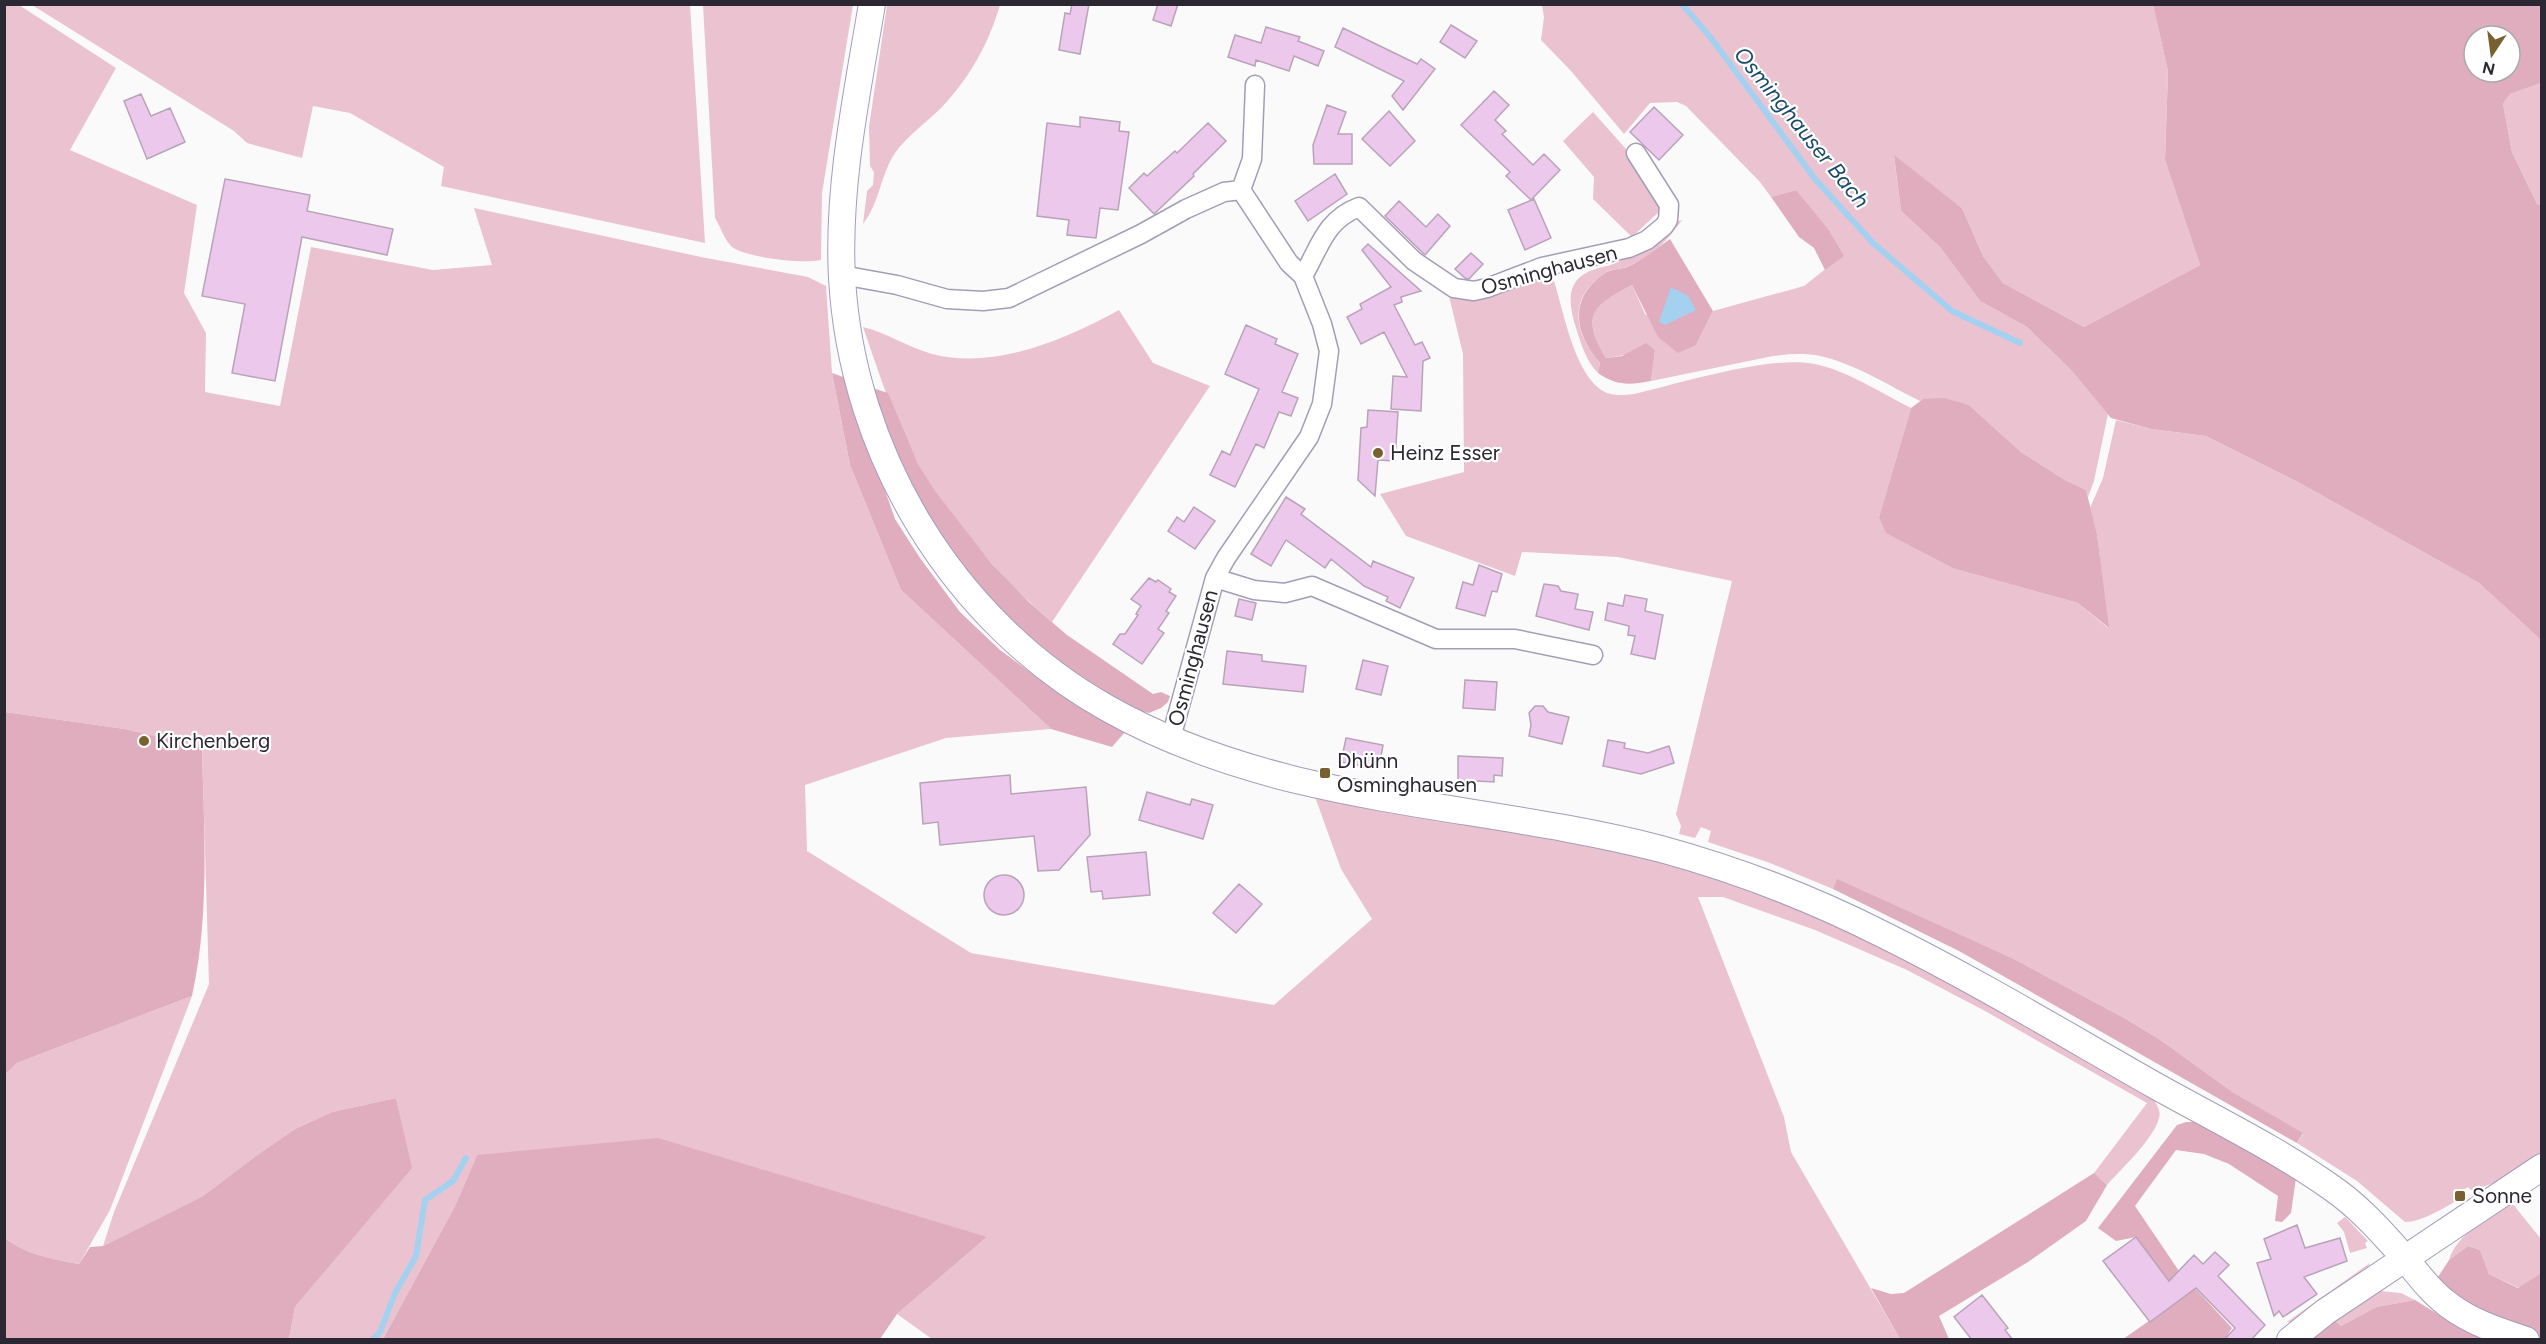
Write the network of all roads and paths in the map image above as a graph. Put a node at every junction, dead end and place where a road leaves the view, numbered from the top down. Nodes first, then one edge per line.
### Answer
1 (872, 4) edge
2 (1255, 85) dead end
3 (1636, 153) dead end
4 (1241, 190) junction
5 (842, 275) junction
6 (1303, 276) junction
7 (1215, 578) junction
8 (1593, 654) dead end
9 (1171, 738) junction
10 (2541, 1167) edge
11 (2404, 1258) junction
12 (2290, 1340) edge
13 (2526, 1340) edge

1 - 5 main road
2 - 4 street
3 - 6 street, Osminghausen
4 - 5 street
4 - 6 street, Osminghausen
5 - 9 main road
6 - 7 street, Osminghausen
7 - 8 street, Osminghausen
7 - 9 street, Osminghausen
9 - 11 main road
10 - 11 main road
11 - 12 main road
11 - 13 main road

